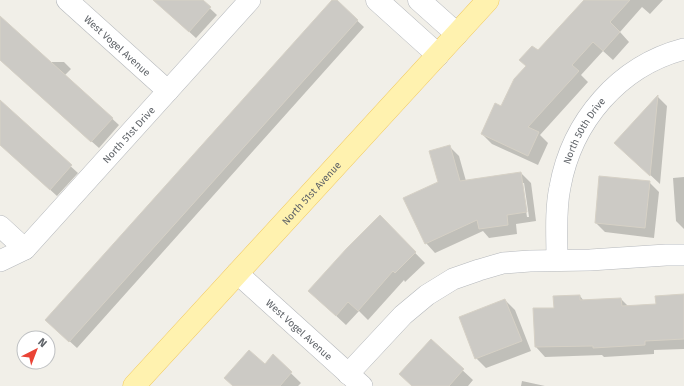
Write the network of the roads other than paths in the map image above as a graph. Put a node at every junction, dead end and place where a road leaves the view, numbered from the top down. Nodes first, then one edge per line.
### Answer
1 (67, 0) edge
2 (250, 0) edge
3 (377, 0) edge
4 (419, 0) edge
5 (488, 0) edge
6 (457, 34) junction
7 (684, 49) edge
8 (438, 55) junction
9 (168, 91) junction
10 (0, 226) edge
11 (25, 248) junction
12 (684, 255) edge
13 (557, 260) junction
14 (0, 261) edge
15 (237, 273) junction
16 (355, 380) edge
17 (134, 386) edge

1 - 9 street, West Vogel Avenue
2 - 9 street, North 51st Drive
3 - 8 street
4 - 6 street
5 - 6 main road, North 51st Avenue
6 - 8 main road, North 51st Avenue
7 - 13 street, North 50th Drive
8 - 15 main road, North 51st Avenue
9 - 11 street, North 51st Drive
10 - 11 street
11 - 14 street, North 51st Drive
12 - 13 street
13 - 16 street
15 - 16 street, West Vogel Avenue
15 - 17 main road, North 51st Avenue

